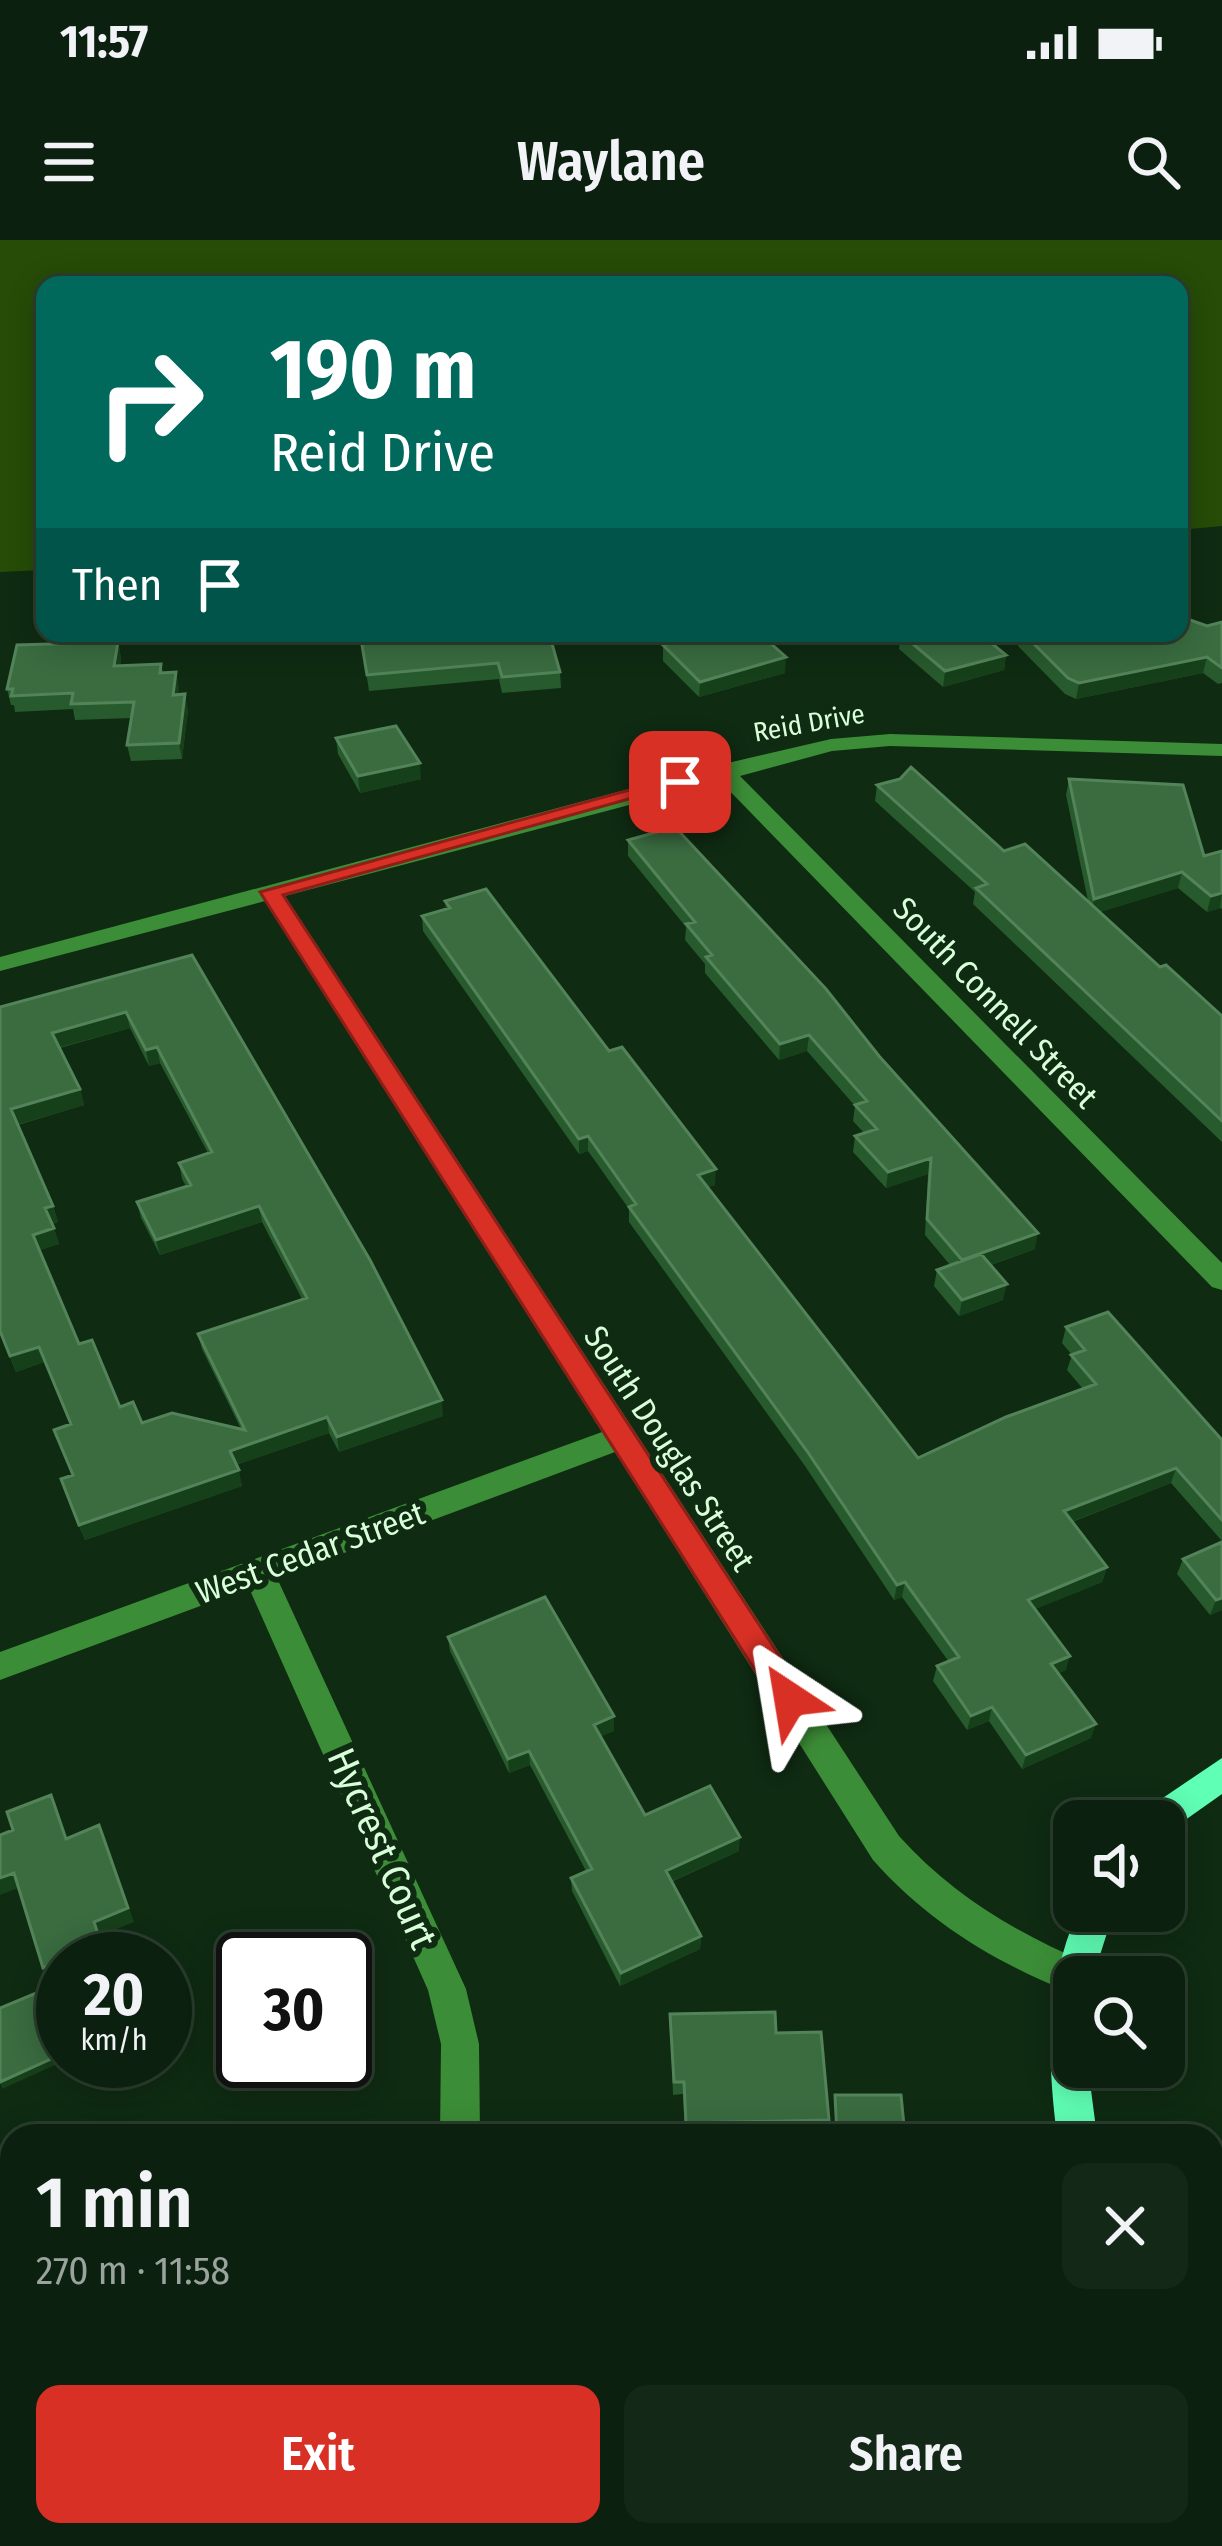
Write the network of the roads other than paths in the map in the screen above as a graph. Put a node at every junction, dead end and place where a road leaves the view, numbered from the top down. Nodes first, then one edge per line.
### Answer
1 (1222, 750) edge
2 (723, 771) junction
3 (271, 892) junction
4 (0, 964) edge
5 (1222, 1280) edge
6 (620, 1438) junction
7 (258, 1572) junction
8 (1, 1664) edge
9 (1222, 1774) edge
10 (1185, 1801) edge
11 (1053, 1967) edge
12 (1070, 2088) edge
13 (460, 2124) edge
14 (1075, 2124) edge

1 - 2 street, Reid Drive
2 - 3 street, Reid Drive
2 - 5 street, South Connell Street
3 - 4 street, Reid Drive
3 - 6 street, South Douglas Street
6 - 7 street, West Cedar Street
6 - 11 street, South Douglas Street
7 - 8 street, West Cedar Street
7 - 13 street, Hycrest Court
9 - 10 main road
12 - 14 main road

